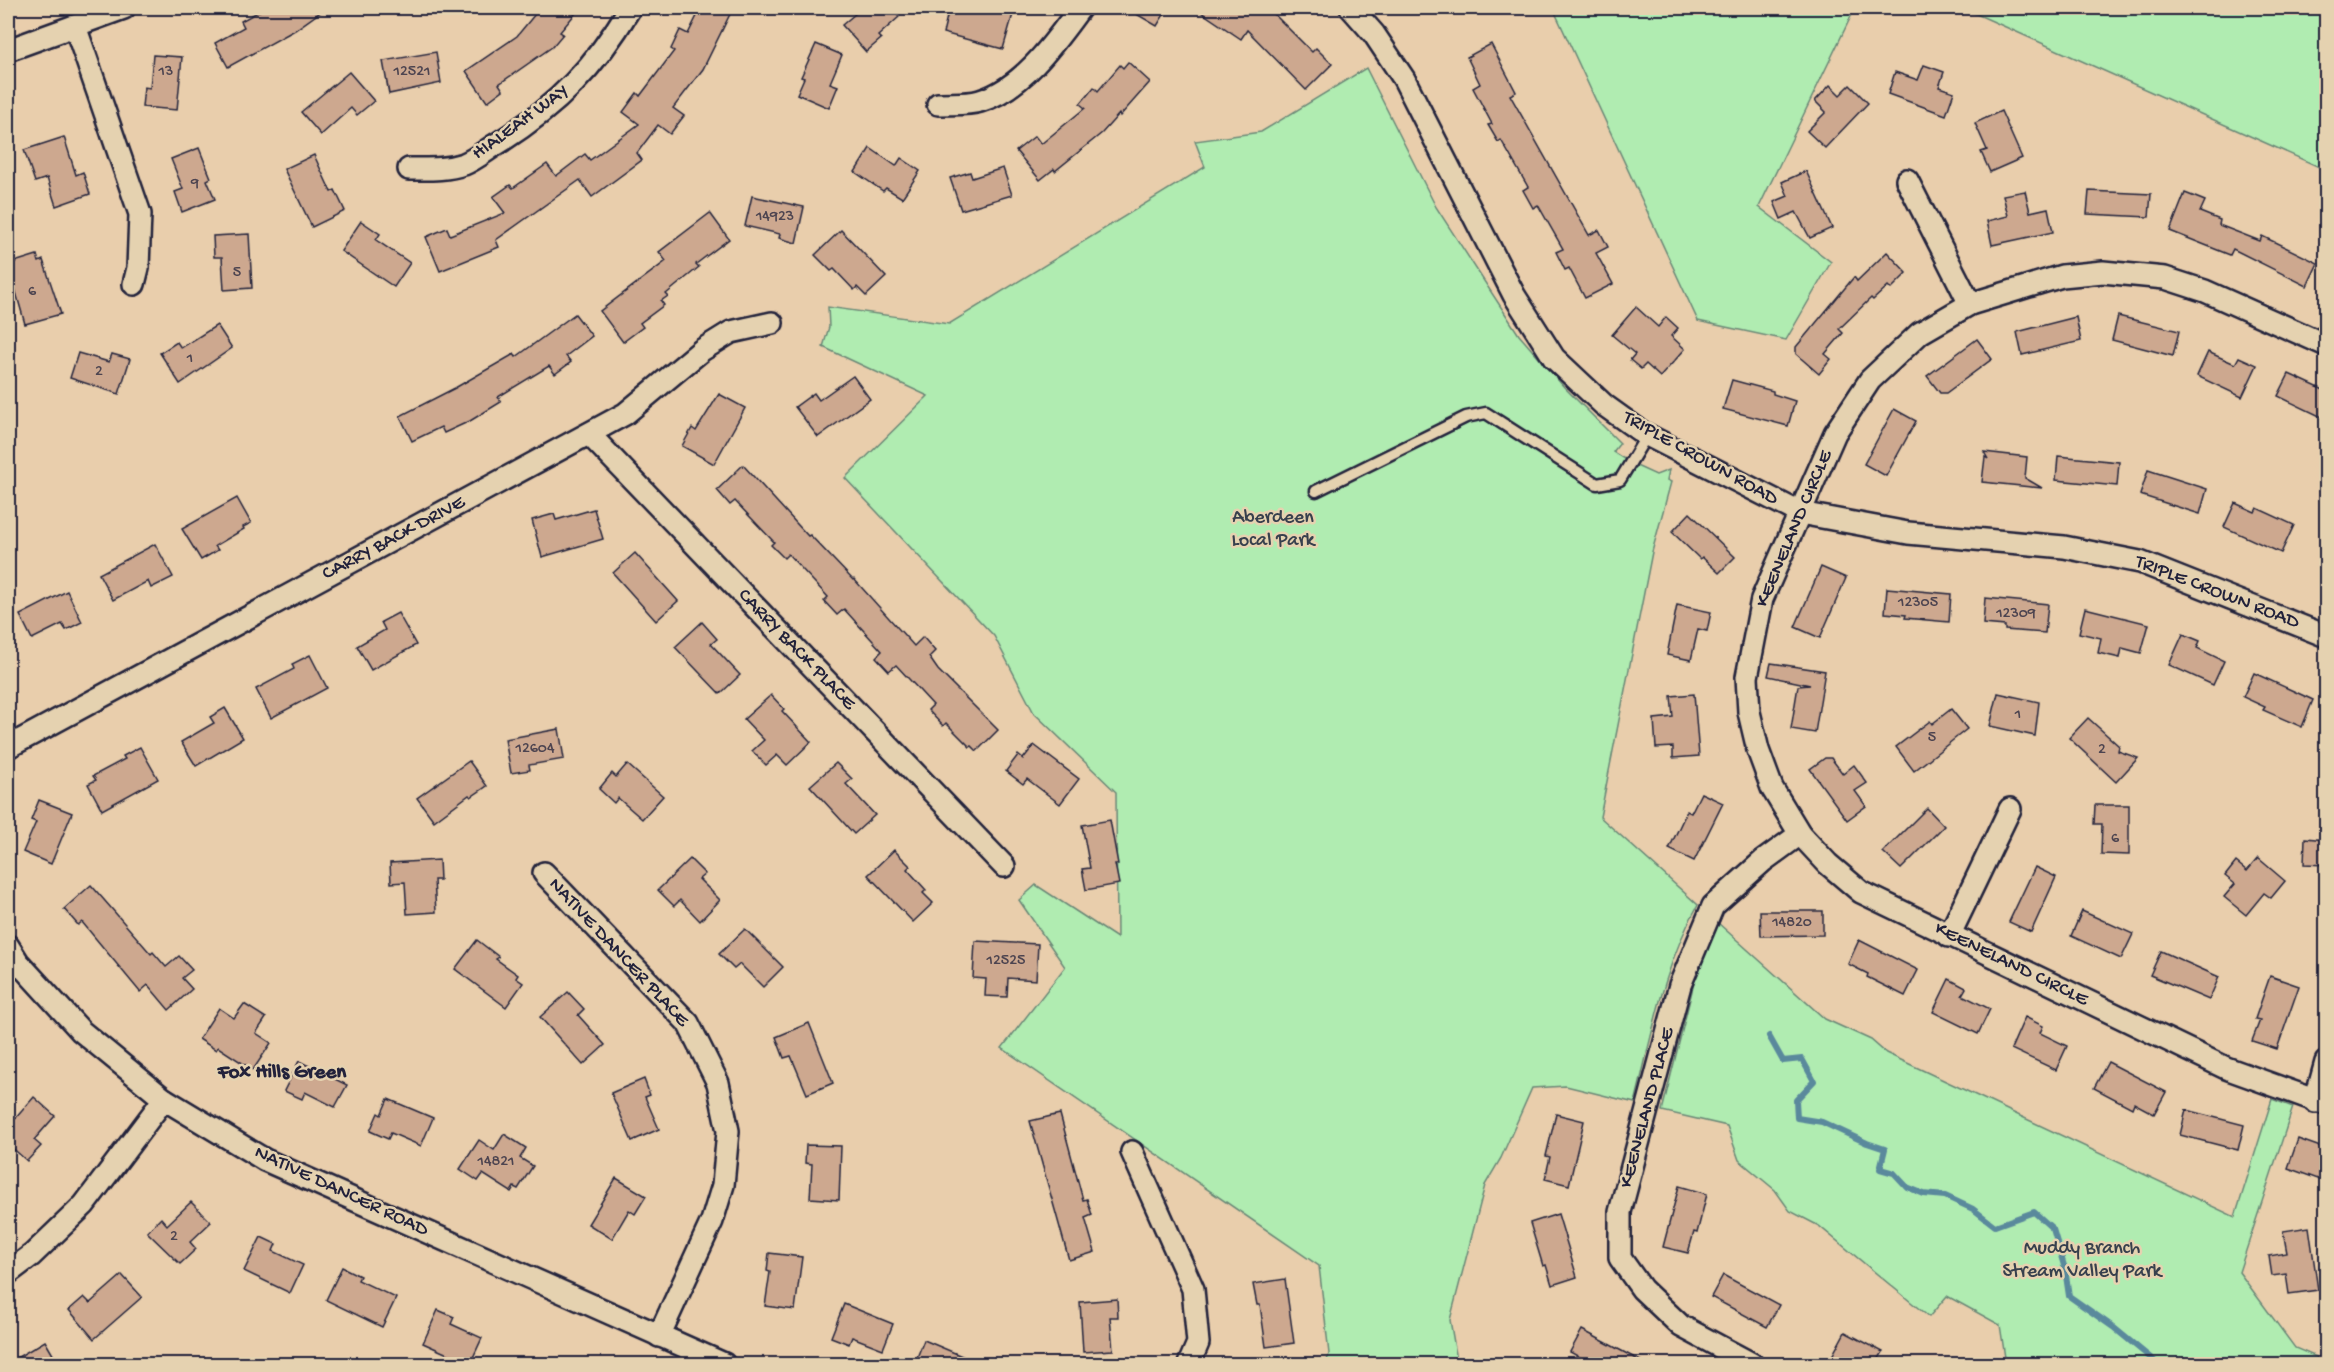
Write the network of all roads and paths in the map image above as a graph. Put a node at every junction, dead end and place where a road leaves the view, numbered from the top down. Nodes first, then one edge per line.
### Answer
1 (124, 8) edge
2 (630, 8) edge
3 (1080, 8) edge
4 (1350, 8) edge
5 (75, 26) junction
6 (8, 50) edge
7 (938, 104) dead end
8 (409, 169) dead end
9 (1907, 180) dead end
10 (134, 284) dead end
11 (1970, 304) junction
12 (772, 323) dead end
13 (2326, 345) edge
14 (589, 434) junction
15 (1647, 435) junction
16 (1316, 491) dead end
17 (1800, 513) junction
18 (2326, 636) edge
19 (8, 747) edge
20 (2010, 809) dead end
21 (1800, 834) junction
22 (1004, 866) dead end
23 (544, 873) dead end
24 (1949, 936) junction
25 (8, 946) edge
26 (2326, 1062) edge
27 (164, 1099) junction
28 (2321, 1103) edge
29 (1132, 1152) dead end
30 (8, 1273) edge
31 (659, 1336) junction
32 (724, 1365) edge
33 (1189, 1365) edge
34 (1752, 1365) edge

1 - 5 street
2 - 8 street, HIALEAH WAY
3 - 7 street
4 - 15 street, TRIPLE CROWN ROAD
5 - 6 street
5 - 10 street
9 - 11 street
11 - 13 street, KEENELAND CIRCLE
11 - 17 street, KEENELAND CIRCLE
12 - 14 street, CARRY BACK DRIVE
14 - 19 street, CARRY BACK DRIVE
14 - 22 street, CARRY BACK PLACE
15 - 16 lane
15 - 17 street, TRIPLE CROWN ROAD
17 - 18 street, TRIPLE CROWN ROAD
17 - 21 street, KEENELAND CIRCLE
20 - 24 street
21 - 24 street, KEENELAND CIRCLE
21 - 34 street, KEENELAND PLACE
23 - 31 street, NATIVE DANCER PLACE
24 - 28 street, KEENELAND CIRCLE
25 - 27 street, NATIVE DANCER ROAD
26 - 28 street
27 - 30 street
27 - 31 street, NATIVE DANCER ROAD
29 - 33 street
31 - 32 street, NATIVE DANCER ROAD

